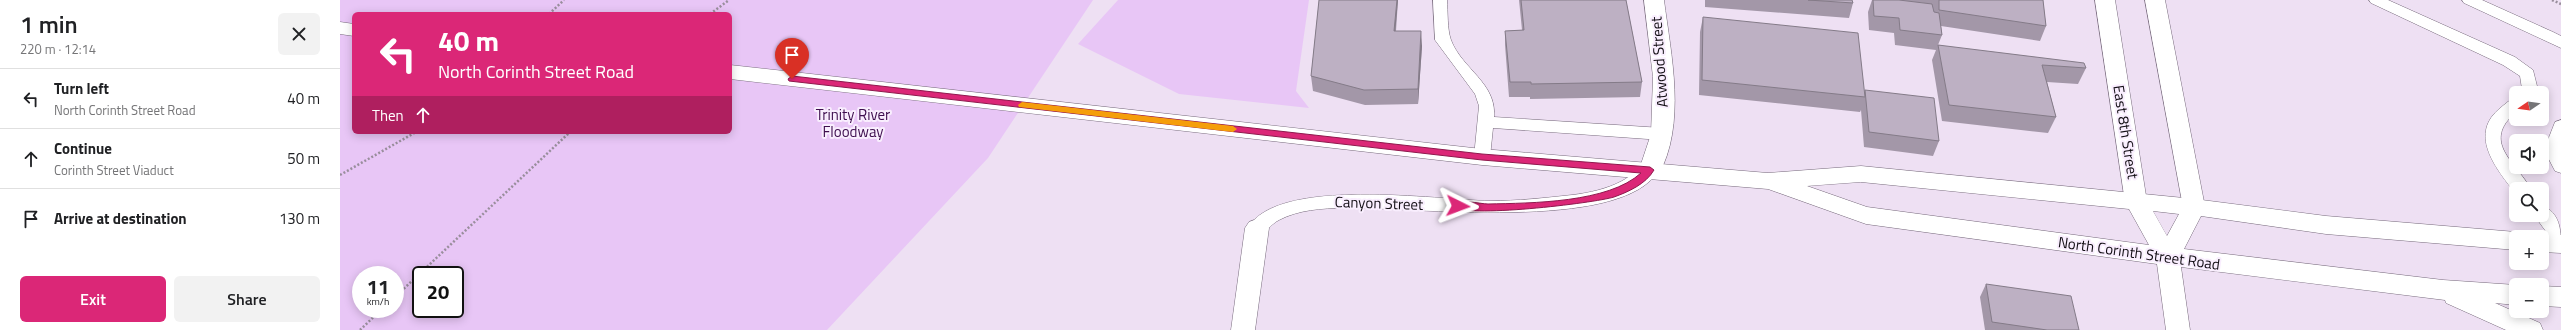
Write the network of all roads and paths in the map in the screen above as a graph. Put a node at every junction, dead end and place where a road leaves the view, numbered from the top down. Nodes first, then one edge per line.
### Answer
1 (564, 0) edge
2 (729, 0) edge
3 (1440, 0) edge
4 (1654, 0) edge
5 (2106, 0) edge
6 (2155, 0) edge
7 (2376, 0) edge
8 (2469, 0) edge
9 (2552, 0) edge
10 (2561, 4) edge
11 (551, 12) edge
12 (713, 12) edge
13 (340, 28) edge
14 (352, 30) edge
15 (2561, 43) edge
16 (732, 72) edge
17 (2529, 86) edge
18 (2509, 110) edge
19 (1486, 122) junction
20 (2561, 126) edge
21 (412, 134) edge
22 (568, 134) edge
23 (1662, 134) junction
24 (1482, 157) junction
25 (2561, 167) edge
26 (1650, 170) junction
27 (340, 175) edge
28 (1768, 181) junction
29 (2517, 182) edge
30 (2136, 202) junction
31 (2194, 207) junction
32 (2549, 222) edge
33 (1257, 228) joint
34 (2561, 239) edge
35 (2509, 240) edge
36 (2549, 243) edge
37 (2561, 244) edge
38 (2168, 257) junction
39 (404, 289) edge
40 (2443, 290) junction
41 (2509, 294) edge
42 (2549, 296) edge
43 (2561, 297) edge
44 (373, 318) edge
45 (360, 330) edge
46 (1243, 330) edge
47 (2178, 330) edge
48 (2532, 330) edge

1 - 11 path
2 - 12 path
3 - 19 lane
4 - 23 main road, Atwood Street
5 - 30 main road, East 8th Street
6 - 31 main road
7 - 17 lane
8 - 15 lane
9 - 10 path
13 - 14 main road
16 - 24 main road, North Corinth Street Road
18 - 29 lane
19 - 23 lane
19 - 24 lane
20 - 25 lane
21 - 27 path
22 - 39 path
23 - 26 main road, Atwood Street
24 - 26 main road, North Corinth Street Road
26 - 28 main road, North Corinth Street Road
26 - 33 lane, Canyon Street
28 - 30 main road, North Corinth Street Road
28 - 38 main road, North Corinth Street Road
30 - 31 main road, North Corinth Street Road
30 - 38 main road, East 8th Street
31 - 35 main road, North Corinth Street Road
31 - 38 main road
32 - 34 lane
33 - 46 main road, Canyon Street
36 - 37 main road
38 - 40 main road, North Corinth Street Road
38 - 47 main road, East 8th Street
40 - 41 main road, North Corinth Street Road
40 - 48 main road
42 - 43 main road
44 - 45 path

